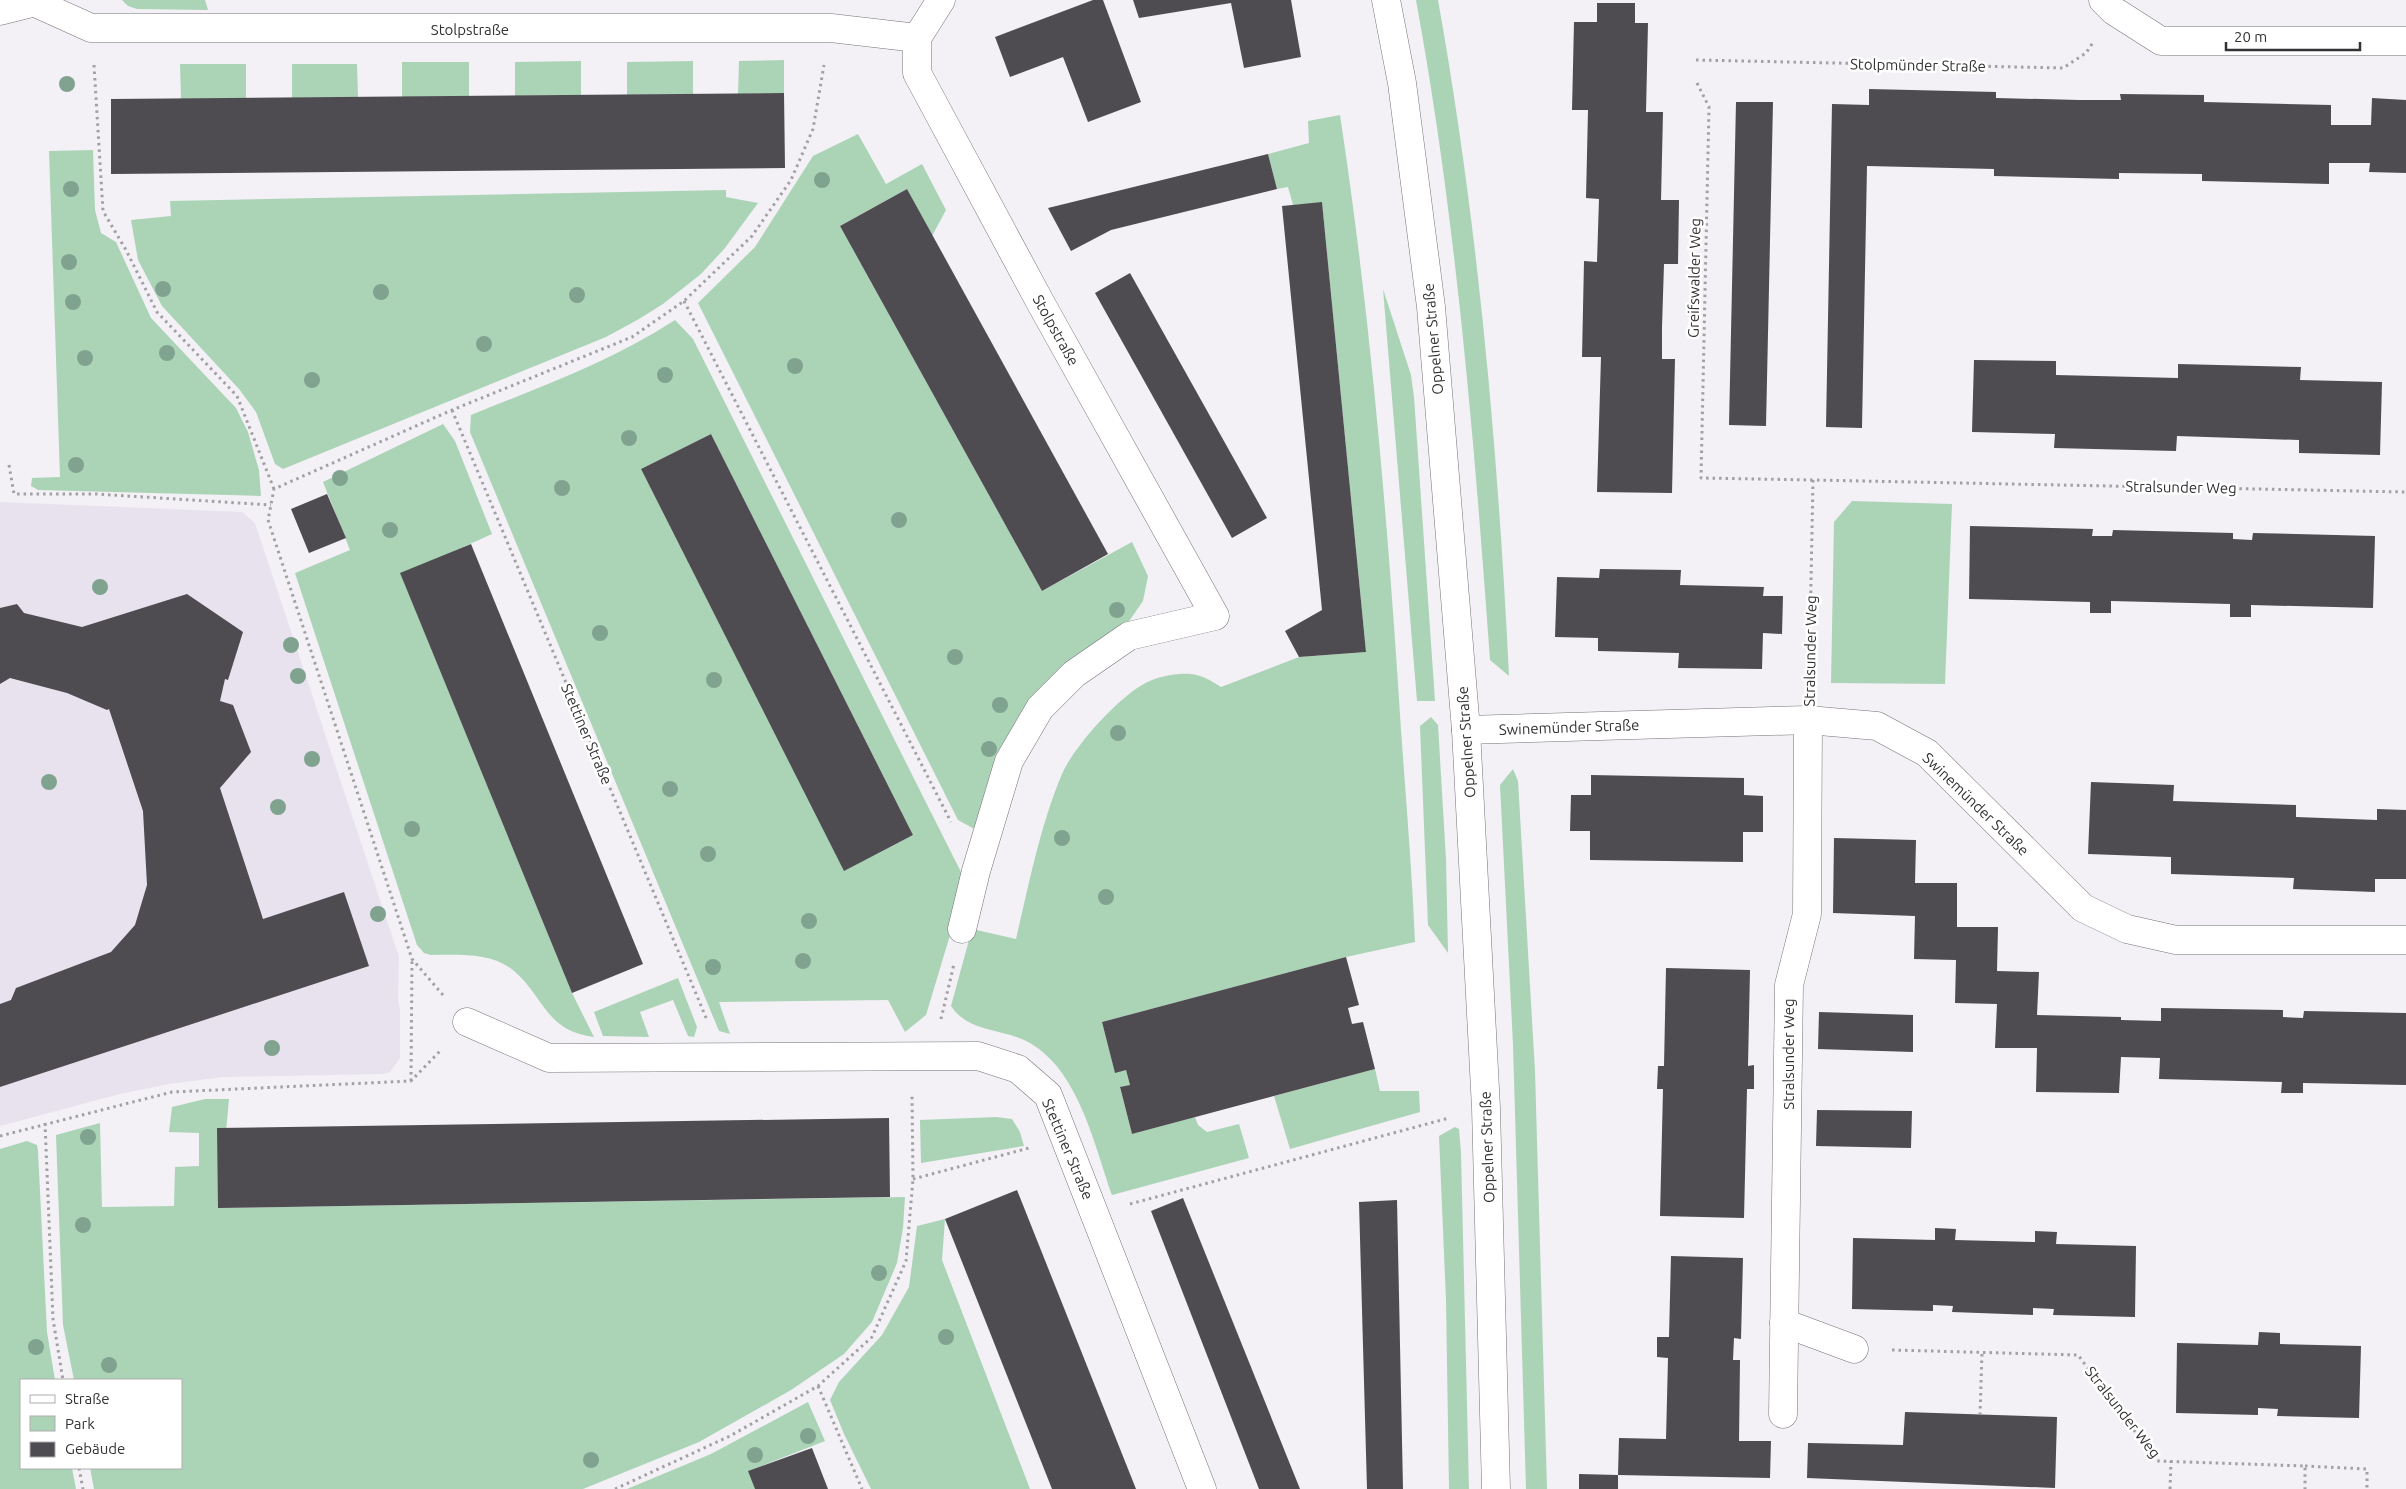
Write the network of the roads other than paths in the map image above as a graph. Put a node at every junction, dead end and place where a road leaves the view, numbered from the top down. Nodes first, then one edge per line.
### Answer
1 (941, 0) edge
2 (1386, 0) edge
3 (30, 1) edge
4 (2108, 6) edge
5 (0, 11) edge
6 (917, 38) junction
7 (2406, 41) edge
8 (1808, 720) junction
9 (1466, 730) junction
10 (962, 929) road end
11 (2406, 940) edge
12 (467, 1022) road end
13 (1784, 1323) junction
14 (1854, 1349) road end
15 (1783, 1414) dead end
16 (1202, 1489) edge
17 (1496, 1489) edge

1 - 6 street
2 - 9 street, Oppelner Straße
3 - 5 street
3 - 6 street, Stolpstraße
4 - 7 street
6 - 10 street, Stolpstraße
8 - 9 street, Swinemünder Straße
8 - 11 street, Swinemünder Straße
8 - 13 street, Stralsunder Weg
9 - 17 street, Oppelner Straße
12 - 16 street, Stettiner Straße
13 - 14 street
13 - 15 street, Stralsunder Weg

